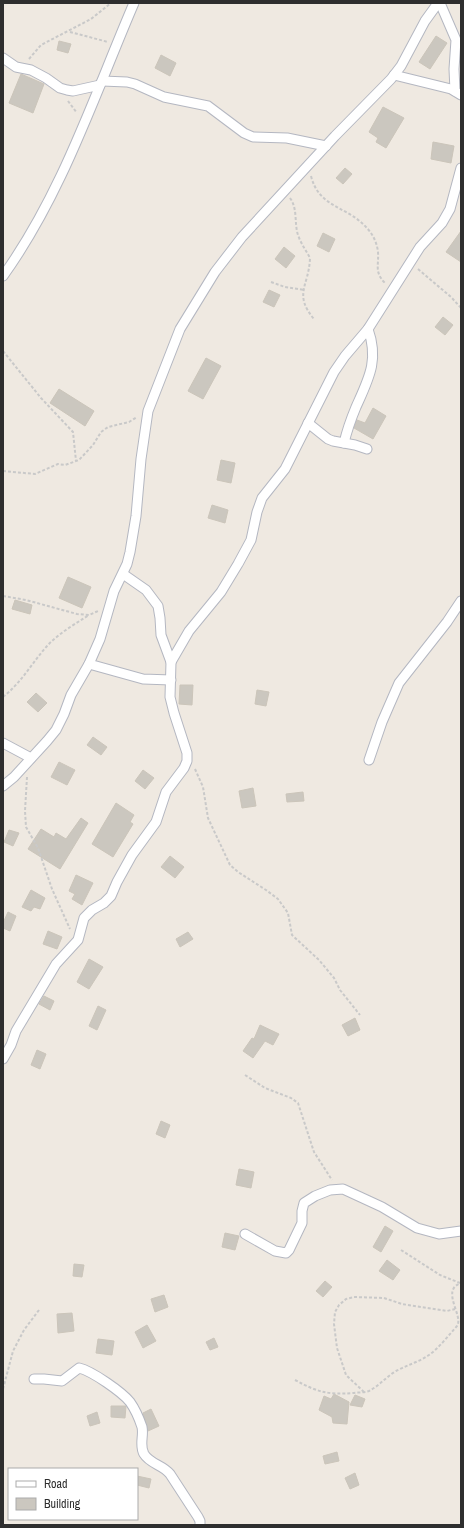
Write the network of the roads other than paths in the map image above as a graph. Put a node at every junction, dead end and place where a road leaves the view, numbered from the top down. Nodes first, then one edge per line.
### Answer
1 (134, 3) edge
2 (439, 3) edge
3 (458, 38) edge
4 (3, 58) edge
5 (394, 75) junction
6 (101, 83) junction
7 (458, 93) edge
8 (326, 146) junction
9 (461, 168) edge
10 (3, 276) edge
11 (368, 329) junction
12 (308, 423) junction
13 (344, 443) junction
14 (367, 449) dead end
15 (123, 574) junction
16 (461, 601) edge
17 (171, 662) junction
18 (89, 664) junction
19 (171, 680) junction
20 (3, 743) edge
21 (369, 760) dead end
22 (28, 761) junction
23 (3, 786) edge
24 (3, 1059) edge
25 (461, 1231) edge
26 (245, 1234) dead end
27 (34, 1379) dead end
28 (200, 1525) edge

1 - 6 street
2 - 3 street
2 - 5 street
3 - 7 street
4 - 6 street
5 - 7 street
5 - 8 street
6 - 8 street
6 - 10 street
8 - 15 street
9 - 11 street
11 - 12 street
11 - 13 street
12 - 13 street
12 - 17 street
13 - 14 street
15 - 17 street
15 - 18 street
16 - 21 street
17 - 19 street
18 - 19 street
18 - 22 street
19 - 24 street
20 - 22 street
22 - 23 street
25 - 26 street
27 - 28 street

